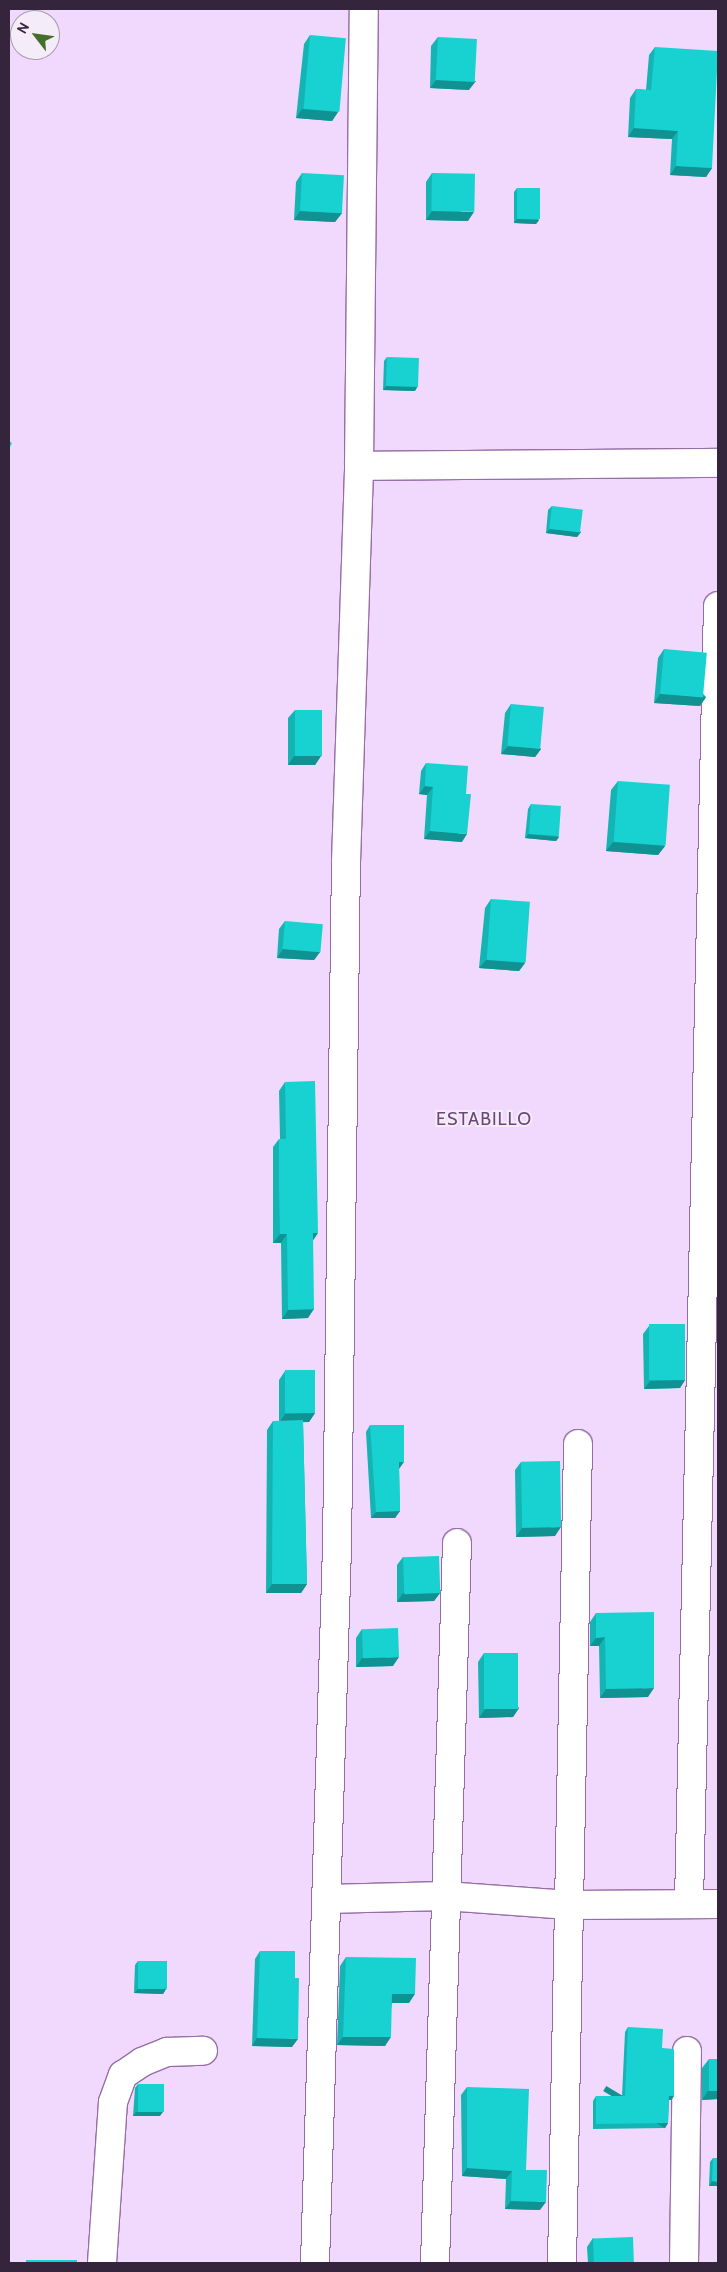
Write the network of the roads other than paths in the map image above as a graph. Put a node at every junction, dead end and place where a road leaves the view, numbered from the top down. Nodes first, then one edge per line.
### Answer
1 (364, 9) edge
2 (718, 463) edge
3 (359, 466) junction
4 (718, 606) edge
5 (712, 1204) edge
6 (578, 1444) dead end
7 (457, 1543) dead end
8 (445, 1896) junction
9 (326, 1899) junction
10 (689, 1902) junction
11 (718, 1904) edge
12 (570, 1905) junction
13 (203, 2050) dead end
14 (687, 2051) dead end
15 (102, 2263) edge
16 (315, 2263) edge
17 (436, 2263) edge
18 (562, 2263) edge
19 (684, 2263) edge

1 - 3 street
2 - 3 street
3 - 9 street
4 - 5 street
5 - 10 street
6 - 12 street
7 - 8 street
8 - 9 street
8 - 12 street
8 - 17 street
9 - 16 street
10 - 11 street
10 - 12 street
12 - 18 street
13 - 15 street
14 - 19 street

